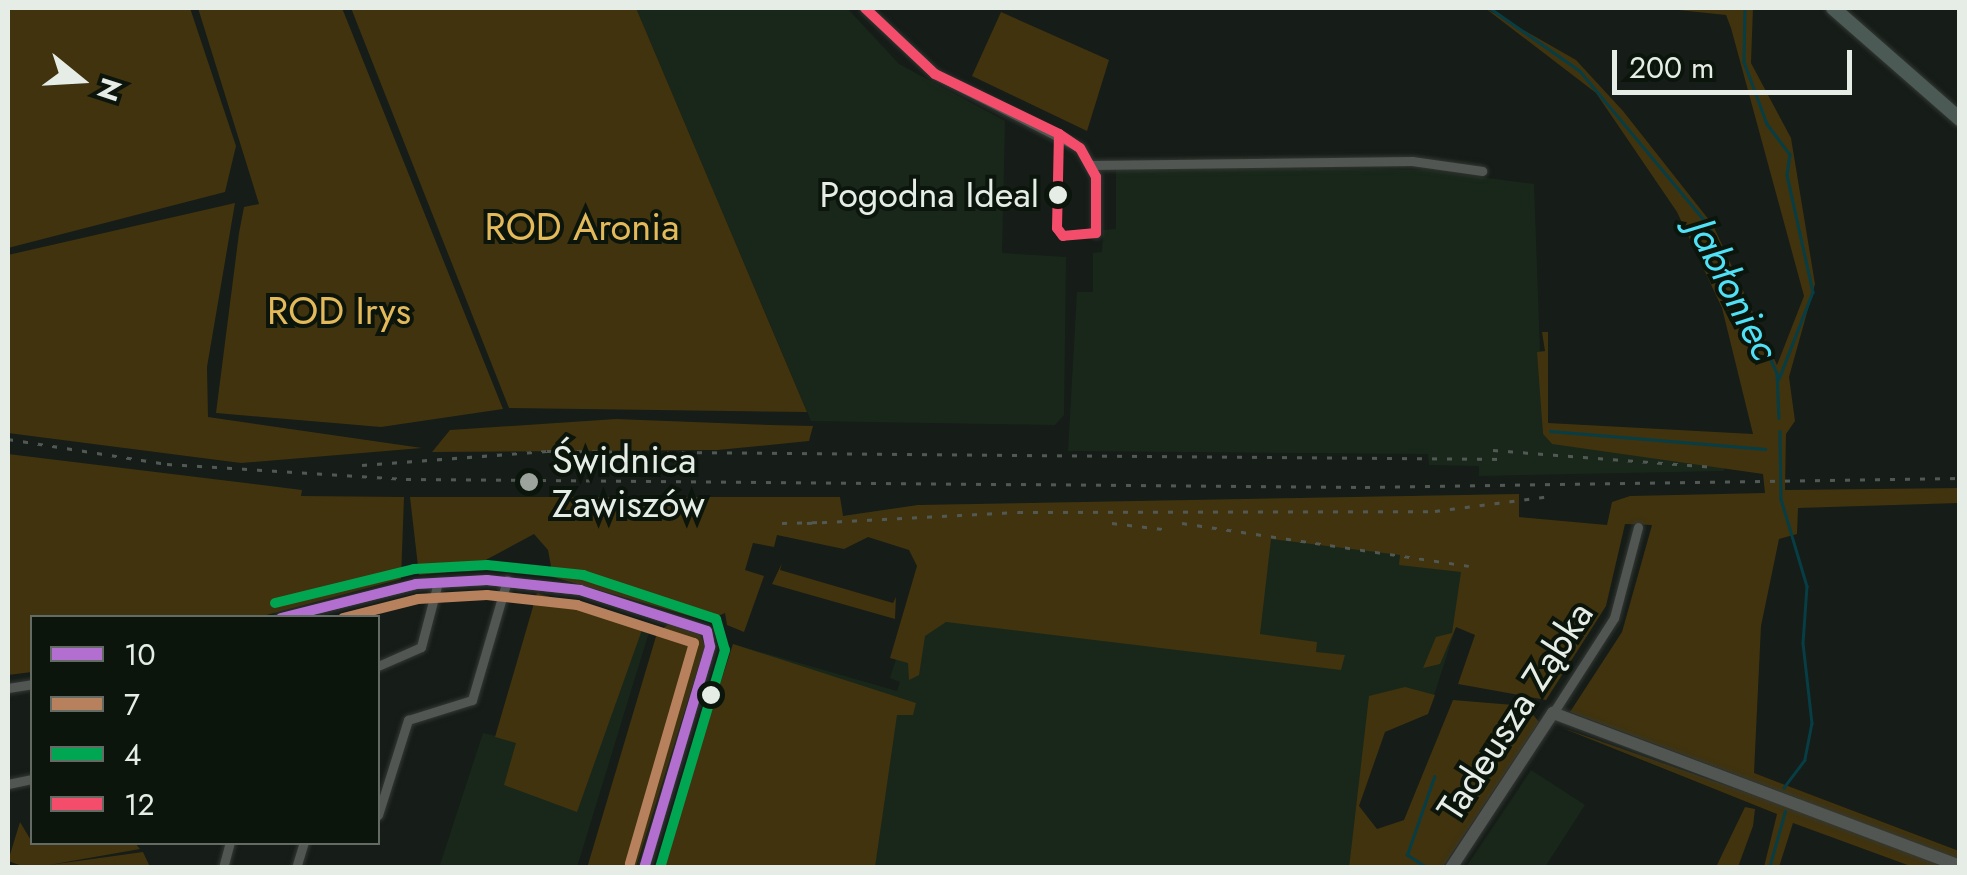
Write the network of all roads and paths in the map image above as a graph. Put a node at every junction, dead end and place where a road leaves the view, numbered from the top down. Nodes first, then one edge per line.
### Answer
1 (865, 8) edge
2 (1834, 8) edge
3 (1960, 119) edge
4 (1091, 165) junction
5 (1482, 171) dead end
6 (1096, 233) dead end
7 (1638, 527) dead end
8 (508, 580) junction
9 (438, 582) junction
10 (287, 615) edge
11 (380, 665) edge
12 (1553, 713) junction
13 (380, 808) edge
14 (1960, 866) edge
15 (644, 868) edge
16 (1451, 868) edge

1 - 4 street
2 - 3 main road
4 - 5 street
4 - 6 street
7 - 12 street, Tadeusza Ząbka
8 - 9 street
8 - 13 street
8 - 15 street
9 - 10 street
9 - 11 street
12 - 14 street
12 - 16 street, Tadeusza Ząbka

